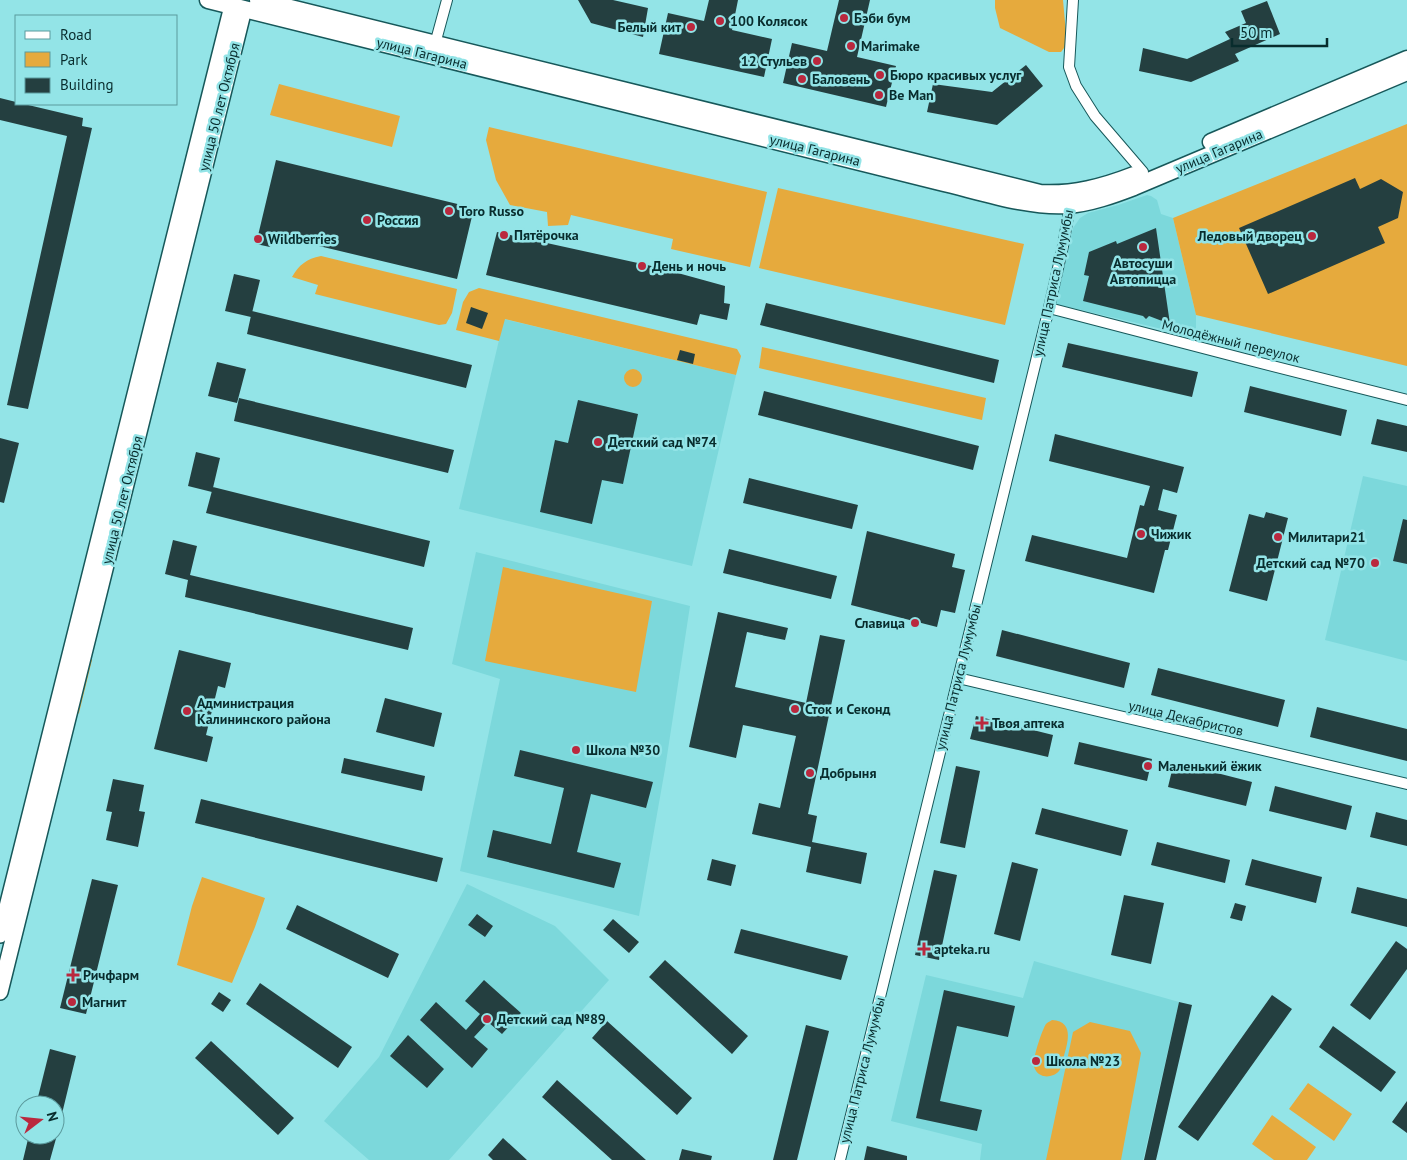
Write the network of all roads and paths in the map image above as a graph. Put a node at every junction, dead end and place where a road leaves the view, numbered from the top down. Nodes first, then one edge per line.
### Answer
1 (208, 0) edge
2 (447, 0) edge
3 (1073, 0) edge
4 (243, 3) edge
5 (433, 50) junction
6 (1407, 59) edge
7 (1407, 72) edge
8 (1360, 85) junction
9 (1143, 172) junction
10 (1070, 199) junction
11 (1049, 308) junction
12 (1407, 400) edge
13 (958, 678) junction
14 (1407, 784) edge
15 (27, 854) junction
16 (0, 935) edge
17 (0, 992) edge
18 (840, 1160) edge

1 - 4 main road, улица Гагарина
2 - 5 street
3 - 9 street
4 - 5 main road, улица Гагарина
4 - 15 street, улица 50 лет Октября
5 - 10 main road, улица Гагарина
6 - 8 main road, улица Гагарина
7 - 8 main road, улица Гагарина
8 - 9 main road, улица Гагарина
8 - 10 main road, улица Гагарина
9 - 10 main road, улица Гагарина
10 - 11 street, улица Патриса Лумумбы
11 - 12 street, Молодёжный переулок
11 - 13 street, улица Патриса Лумумбы
13 - 14 street, улица Декабристов
13 - 18 street, улица Патриса Лумумбы
15 - 16 street, улица 50 лет Октября
15 - 17 street, улица 50 лет Октября

